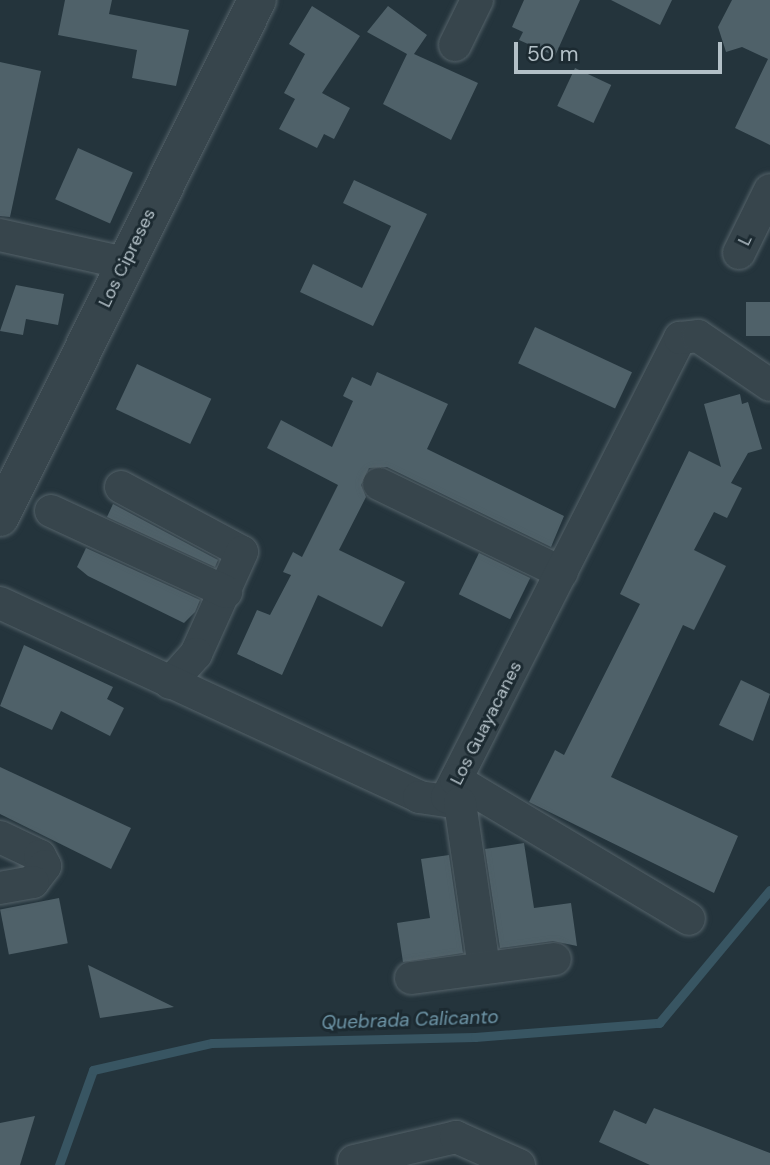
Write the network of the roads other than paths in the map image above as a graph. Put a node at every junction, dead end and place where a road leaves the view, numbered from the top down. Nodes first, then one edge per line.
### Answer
1 (257, 0) edge
2 (477, 0) edge
3 (455, 45) dead end
4 (770, 190) edge
5 (0, 235) edge
6 (739, 253) dead end
7 (124, 263) junction
8 (770, 385) edge
9 (379, 484) dead end
10 (121, 487) dead end
11 (51, 511) dead end
12 (0, 517) edge
13 (562, 573) junction
14 (226, 592) junction
15 (0, 603) edge
16 (170, 683) junction
17 (458, 791) junction
18 (0, 837) edge
19 (0, 888) edge
20 (689, 919) dead end
21 (555, 959) dead end
22 (484, 967) junction
23 (411, 978) dead end
24 (354, 1161) dead end
25 (519, 1165) edge

1 - 7 street, Los Cipreses
2 - 3 street
4 - 6 street, L
5 - 7 street
7 - 12 street, Los Cipreses
8 - 13 street, Los Guayacanes
9 - 13 street
10 - 14 street
11 - 14 street
13 - 17 street, Los Guayacanes
14 - 16 street
15 - 16 street, Los Guayacanes
16 - 17 street, Los Guayacanes
17 - 20 street
17 - 22 street
18 - 19 street
21 - 22 street
22 - 23 street
24 - 25 street

